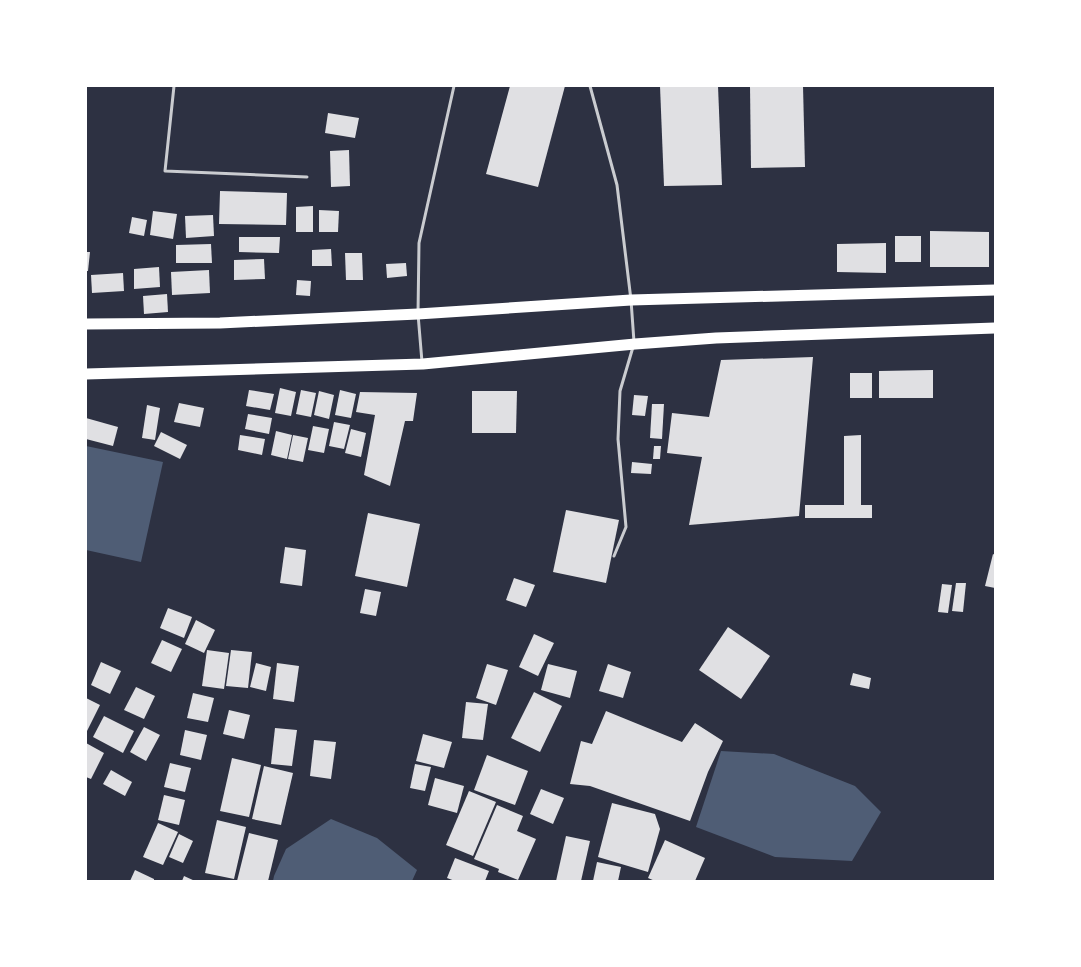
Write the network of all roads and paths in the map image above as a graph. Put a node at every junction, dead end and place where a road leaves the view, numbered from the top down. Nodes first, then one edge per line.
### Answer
1 (174, 86) edge
2 (454, 86) edge
3 (590, 86) edge
4 (307, 177) dead end
5 (995, 290) edge
6 (631, 300) junction
7 (418, 314) junction
8 (86, 324) edge
9 (995, 328) edge
10 (634, 344) junction
11 (423, 364) junction
12 (86, 374) edge
13 (614, 556) dead end

1 - 4 lane
2 - 7 lane
3 - 6 lane
5 - 6 highway
6 - 7 highway
6 - 10 lane
7 - 8 highway
7 - 11 lane
9 - 10 highway
10 - 11 highway
10 - 13 lane
11 - 12 highway

